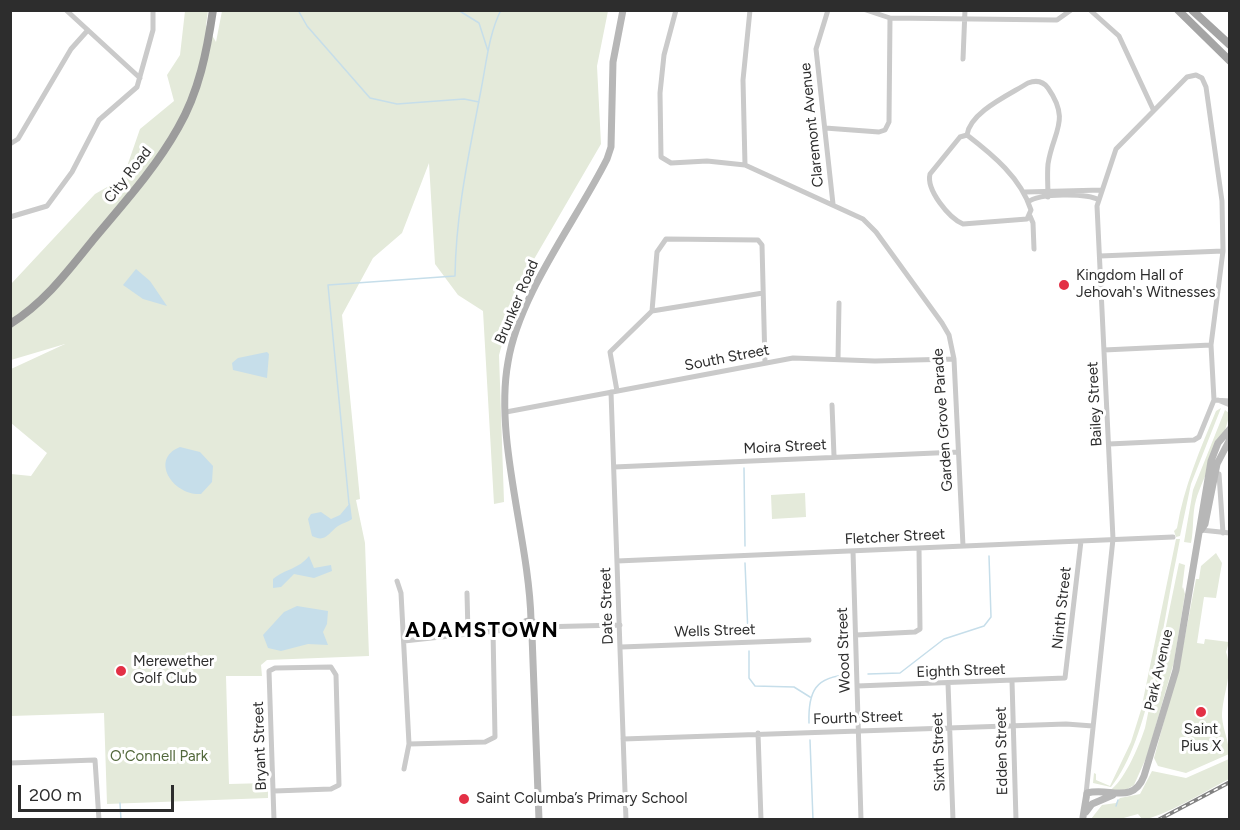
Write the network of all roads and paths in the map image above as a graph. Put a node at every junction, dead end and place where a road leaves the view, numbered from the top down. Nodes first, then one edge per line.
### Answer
1 (66, 10) edge
2 (153, 10) edge
3 (213, 10) edge
4 (623, 10) edge
5 (676, 10) edge
6 (750, 10) edge
7 (828, 10) edge
8 (866, 10) edge
9 (965, 10) edge
10 (1071, 10) edge
11 (1090, 10) edge
12 (1178, 10) edge
13 (1192, 10) edge
14 (890, 18) junction
15 (965, 19) junction
16 (88, 30) junction
17 (1230, 45) edge
18 (963, 59) dead end
19 (1230, 61) edge
20 (140, 78) junction
21 (1153, 109) junction
22 (825, 128) junction
23 (967, 135) junction
24 (10, 144) edge
25 (745, 165) junction
26 (1102, 190) junction
27 (1025, 192) junction
28 (1048, 194) junction
29 (1099, 200) junction
30 (1028, 202) junction
31 (833, 204) junction
32 (1030, 216) junction
33 (10, 217) edge
34 (1034, 249) dead end
35 (1223, 251) junction
36 (1100, 256) junction
37 (763, 293) junction
38 (839, 303) dead end
39 (652, 311) junction
40 (10, 324) edge
41 (1211, 345) junction
42 (1104, 350) junction
43 (838, 359) junction
44 (954, 359) junction
45 (765, 363) junction
46 (614, 392) junction
47 (1216, 400) junction
48 (1230, 403) edge
49 (832, 405) dead end
50 (506, 412) junction
51 (1230, 429) edge
52 (1228, 439) edge
53 (1109, 444) junction
54 (958, 452) junction
55 (834, 456) junction
56 (614, 467) junction
57 (1215, 473) junction
58 (1201, 530) junction
59 (1226, 533) edge
60 (1173, 537) dead end
61 (1113, 538) junction
62 (1081, 541) junction
63 (963, 546) junction
64 (919, 548) junction
65 (853, 551) junction
66 (617, 561) junction
67 (397, 581) dead end
68 (466, 593) dead end
69 (531, 620) junction
70 (620, 625) junction
71 (538, 627) junction
72 (523, 628) junction
73 (493, 630) junction
74 (468, 633) junction
75 (532, 635) junction
76 (855, 635) junction
77 (810, 640) dead end
78 (404, 641) junction
79 (621, 647) junction
80 (1065, 678) joint
81 (1012, 681) junction
82 (948, 683) junction
83 (857, 686) junction
84 (1013, 726) junction
85 (1094, 726) junction
86 (950, 727) junction
87 (858, 730) junction
88 (758, 733) junction
89 (623, 739) junction
90 (409, 744) junction
91 (10, 763) edge
92 (404, 768) dead end
93 (274, 791) junction
94 (1092, 798) junction
95 (1082, 818) edge
96 (99, 819) edge
97 (274, 819) edge
98 (539, 819) edge
99 (626, 819) edge
100 (761, 819) edge
101 (861, 819) edge
102 (953, 819) edge
103 (1016, 819) edge

1 - 16 street
2 - 20 street
3 - 40 highway, City Road
4 - 50 main road, Brunker Road
5 - 25 street, Garden Grove Parade
6 - 25 street
7 - 22 street, Claremont Avenue
8 - 14 street
9 - 15 street
10 - 15 street
11 - 21 street
12 - 19 main road
13 - 17 main road
14 - 15 street
14 - 22 street
15 - 18 street
16 - 20 street
16 - 24 street
20 - 33 street
21 - 26 street, Bailey Street
21 - 35 street, Bailey Street
22 - 31 street, Claremont Avenue
23 - 27 street
23 - 28 street
23 - 32 street
25 - 31 street, Garden Grove Parade
26 - 28 street
26 - 29 street, Bailey Street
27 - 28 street
27 - 30 street
28 - 29 street
28 - 30 street
29 - 36 street, Bailey Street
30 - 32 street
31 - 44 street, Garden Grove Parade
32 - 34 street
35 - 36 street
35 - 41 street
36 - 42 street, Bailey Street
37 - 39 street
37 - 39 street
37 - 45 street
38 - 43 street
39 - 46 street, Date Street
41 - 42 street
41 - 47 street
42 - 53 street, Bailey Street
43 - 44 street, South Street
43 - 45 street, South Street
44 - 54 street, Garden Grove Parade
45 - 46 street, South Street
46 - 50 street, South Street
46 - 56 street, Date Street
47 - 48 street
47 - 53 street
49 - 55 street
50 - 69 main road, Brunker Road
51 - 52 main road, Park Avenue
52 - 57 main road, Park Avenue
52 - 58 main road, Park Avenue
53 - 61 street, Bailey Street
54 - 55 street, Moira Street
54 - 63 street, Garden Grove Parade
55 - 56 street, Moira Street
56 - 66 street, Date Street
57 - 58 main road, Park Avenue
57 - 59 street
58 - 59 street
58 - 94 main road, Park Avenue
60 - 61 street, Fletcher Street
61 - 62 street, Fletcher Street
61 - 85 street, Bailey Street
62 - 63 street, Fletcher Street
62 - 80 street, Ninth Street
63 - 64 street, Fletcher Street
64 - 65 street, Fletcher Street
64 - 76 street
65 - 66 street, Fletcher Street
65 - 76 street, Wood Street
66 - 70 street, Date Street
67 - 78 street
68 - 74 street
69 - 71 main road
69 - 72 main road
70 - 71 street
70 - 79 street, Date Street
71 - 75 main road
72 - 73 street
72 - 75 main road
73 - 74 street
73 - 90 street
74 - 78 street
75 - 98 main road
76 - 83 street, Wood Street
77 - 79 street, Wells Street
78 - 90 street
79 - 89 street, Date Street
80 - 81 street, Eighth Street
81 - 82 street, Eighth Street
81 - 84 street, Edden Street
82 - 83 street, Eighth Street
82 - 86 street, Sixth Street
83 - 87 street, Wood Street
84 - 85 street, Fourth Street
84 - 86 street, Fourth Street
84 - 103 street, Edden Street
85 - 94 street, Bailey Street
86 - 87 street, Fourth Street
86 - 102 street, Sixth Street
87 - 88 street, Fourth Street
87 - 101 street, Wood Street
88 - 89 street, Fourth Street
88 - 100 street
89 - 99 street, Date Street
90 - 92 street
91 - 96 street
93 - 93 street, Bryant Street
93 - 97 street, Bryant Street
94 - 95 main road

